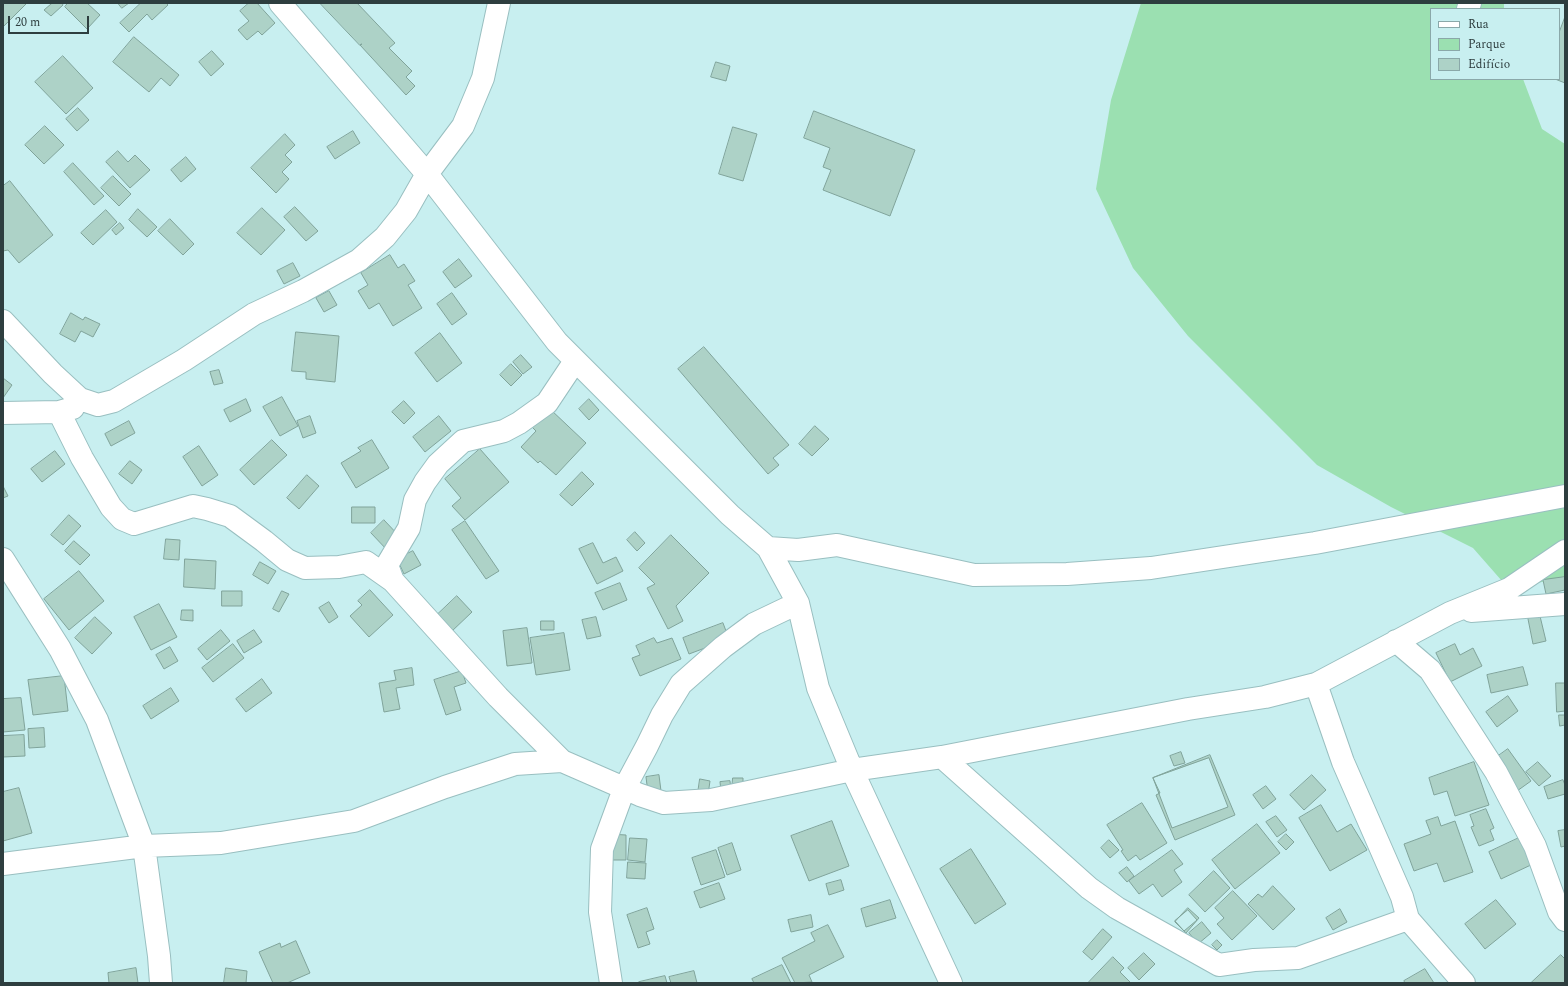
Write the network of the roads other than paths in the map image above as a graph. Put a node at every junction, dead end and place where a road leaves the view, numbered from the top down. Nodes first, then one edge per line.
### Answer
1 (280, 3) edge
2 (500, 3) edge
3 (427, 174) junction
4 (3, 321) edge
5 (575, 360) junction
6 (90, 403) junction
7 (59, 412) junction
8 (3, 414) edge
9 (1565, 496) edge
10 (768, 548) junction
11 (1565, 551) edge
12 (3, 559) edge
13 (393, 582) junction
14 (798, 603) junction
15 (1565, 604) edge
16 (1450, 613) junction
17 (1396, 641) junction
18 (1316, 684) junction
19 (942, 757) junction
20 (562, 761) junction
21 (852, 770) junction
22 (624, 789) junction
23 (144, 846) junction
24 (3, 864) edge
25 (1408, 919) junction
26 (1565, 920) edge
27 (604, 980) edge
28 (161, 983) edge
29 (951, 983) edge
30 (1464, 983) edge

1 - 3 street
2 - 3 street
3 - 5 street
3 - 6 street
4 - 6 street
5 - 10 street
5 - 13 street
6 - 7 street
7 - 8 street
7 - 13 street
9 - 10 street
10 - 14 street
11 - 16 street
12 - 23 street
13 - 20 street
14 - 21 street
14 - 22 street
15 - 16 street
16 - 17 street
17 - 18 street
17 - 26 street
18 - 19 street
18 - 25 street
19 - 21 street
19 - 25 street
20 - 22 street
20 - 23 street
21 - 22 street
21 - 29 street
22 - 27 street
23 - 24 street
23 - 28 street
25 - 30 street

